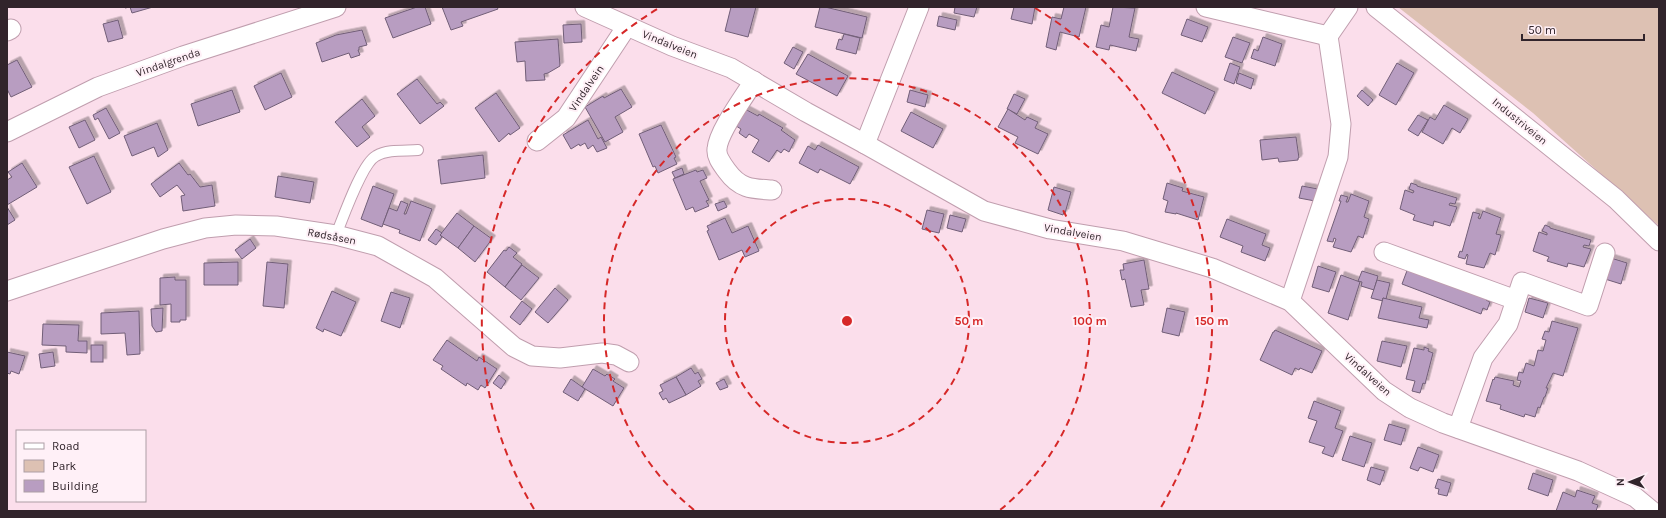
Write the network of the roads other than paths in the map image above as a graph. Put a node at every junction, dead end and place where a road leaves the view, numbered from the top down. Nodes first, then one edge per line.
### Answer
1 (336, 7) edge
2 (585, 7) edge
3 (919, 7) edge
4 (1206, 7) edge
5 (1348, 7) edge
6 (1376, 7) edge
7 (627, 26) junction
8 (1328, 36) junction
9 (754, 82) junction
10 (7, 132) edge
11 (537, 141) dead end
12 (865, 144) junction
13 (418, 150) dead end
14 (772, 190) dead end
15 (336, 235) junction
16 (1659, 241) edge
17 (1384, 252) dead end
18 (1605, 254) dead end
19 (7, 291) edge
20 (1516, 300) junction
21 (1290, 301) junction
22 (629, 362) dead end
23 (1458, 428) junction
24 (1652, 511) edge

1 - 10 street, Vindalgrenda
2 - 7 street, Vindalveien
3 - 12 street
4 - 8 street
5 - 8 street
6 - 16 street, Industriveien
7 - 9 street, Vindalveien
7 - 11 street, Vindalvein
8 - 21 street
9 - 12 street, Vindalveien
9 - 14 street
12 - 21 street, Vindalveien
13 - 15 lane
15 - 19 street, Rødsåsen
15 - 22 street, Rødsåsen
17 - 20 street
18 - 20 street
20 - 23 street
21 - 23 street, Vindalveien
23 - 24 street, Vindalveien

